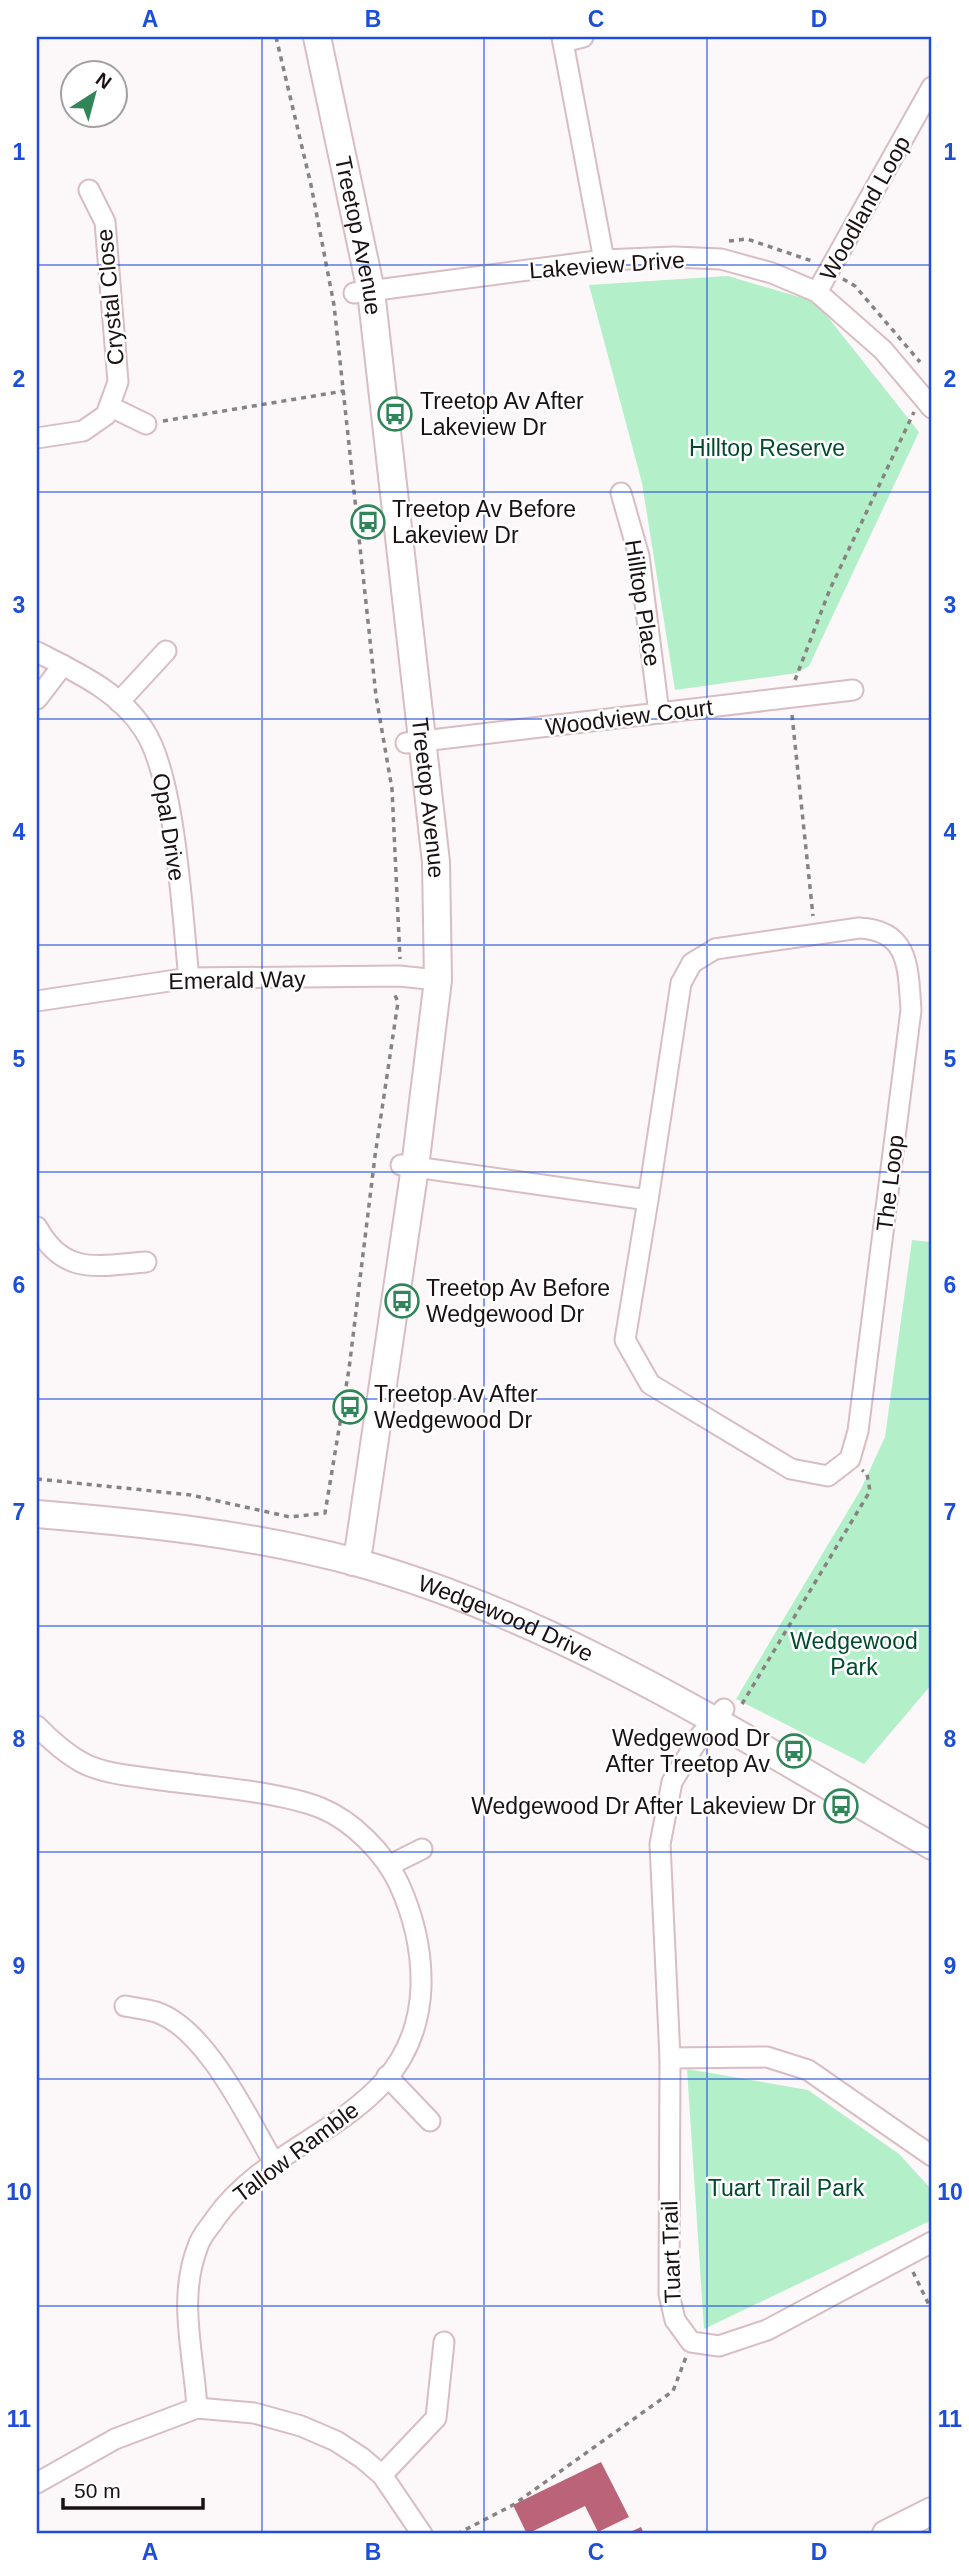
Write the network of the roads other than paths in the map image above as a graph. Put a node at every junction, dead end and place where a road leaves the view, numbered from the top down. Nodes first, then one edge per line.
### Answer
1 (301, 37) edge
2 (317, 37) edge
3 (583, 37) edge
4 (562, 39) edge
5 (932, 87) edge
6 (89, 190) dead end
7 (604, 260) junction
8 (363, 292) junction
9 (817, 292) junction
10 (929, 404) edge
11 (111, 407) junction
12 (146, 424) road end
13 (37, 438) edge
14 (621, 493) dead end
15 (166, 651) dead end
16 (37, 652) edge
17 (63, 665) junction
18 (853, 690) dead end
19 (37, 699) edge
20 (119, 702) junction
21 (659, 713) junction
22 (415, 742) junction
23 (189, 978) junction
24 (420, 978) junction
25 (37, 1001) edge
26 (408, 1166) junction
27 (648, 1200) junction
28 (37, 1227) edge
29 (146, 1262) dead end
30 (37, 1495) edge
31 (37, 1514) edge
32 (347, 1552) junction
33 (726, 1712) junction
34 (37, 1726) edge
35 (932, 1827) edge
36 (932, 1846) edge
37 (422, 1849) dead end
38 (390, 1865) junction
39 (125, 2006) dead end
40 (670, 2058) junction
41 (387, 2076) junction
42 (430, 2121) dead end
43 (932, 2156) edge
44 (274, 2163) junction
45 (932, 2242) edge
46 (444, 2342) dead end
47 (197, 2408) junction
48 (382, 2475) junction
49 (37, 2483) edge
50 (932, 2511) edge
51 (932, 2530) edge
52 (422, 2534) edge
53 (886, 2534) edge
54 (923, 2534) edge

1 - 8 main road, Treetop Avenue
2 - 8 main road, Treetop Avenue
3 - 4 street
4 - 7 street
5 - 9 street, Woodland Loop
6 - 11 street, Crystal Close
7 - 8 street, Lakeview Drive
7 - 9 street, Lakeview Drive
8 - 22 main road, Treetop Avenue
9 - 10 street, Lakeview Drive
11 - 12 street
11 - 13 street
14 - 21 street, Hilltop Place
15 - 20 street
16 - 17 street, Opal Drive
17 - 19 street
17 - 20 street, Opal Drive
18 - 21 street, Woodview Court
20 - 23 street, Opal Drive
21 - 22 street, Woodview Court
22 - 24 main road, Treetop Avenue
23 - 24 street, Emerald Way
23 - 25 street, Emerald Way
24 - 26 main road, Treetop Avenue
26 - 27 street
26 - 32 main road, Treetop Avenue
27 - 27 street, The Loop
28 - 29 street
30 - 32 main road, Wedgewood Drive
31 - 32 main road, Wedgewood Drive
32 - 33 main road, Wedgewood Drive
33 - 35 main road, Wedgewood Drive
33 - 36 main road, Wedgewood Drive
33 - 40 street, Tuart Trail
34 - 38 street, Tallow Ramble
37 - 38 street
38 - 41 street, Tallow Ramble
39 - 44 street
40 - 43 street
40 - 45 street, Tuart Trail
41 - 42 street
41 - 44 street, Tallow Ramble
44 - 47 street, Tallow Ramble
46 - 48 street
47 - 48 street
47 - 49 street
48 - 52 street
50 - 53 main road
51 - 54 main road

